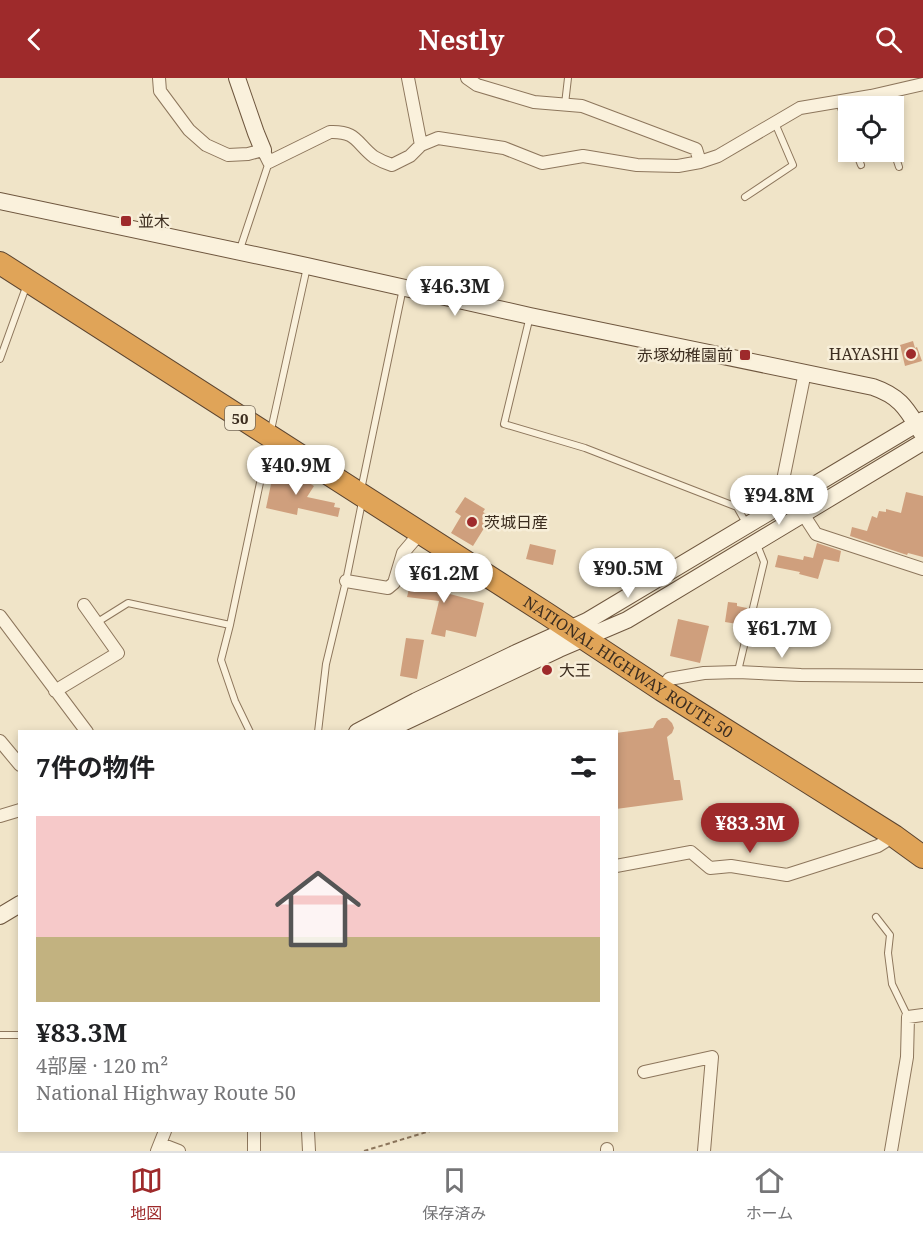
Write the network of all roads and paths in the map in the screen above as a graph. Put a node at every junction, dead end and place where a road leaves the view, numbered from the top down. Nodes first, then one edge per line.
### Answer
1 (159, 78) edge
2 (237, 78) edge
3 (408, 78) edge
4 (467, 78) edge
5 (568, 78) edge
6 (902, 83) edge
7 (923, 84) edge
8 (883, 96) edge
9 (838, 101) edge
10 (565, 105) junction
11 (775, 123) junction
12 (421, 145) junction
13 (266, 156) junction
14 (700, 162) junction
15 (860, 162) edge
16 (897, 162) edge
17 (861, 165) dead end
18 (899, 167) dead end
19 (745, 196) dead end
20 (0, 201) edge
21 (238, 252) junction
22 (0, 263) edge
23 (307, 266) junction
24 (28, 282) junction
25 (403, 288) junction
26 (530, 316) junction
27 (0, 360) edge
28 (805, 372) junction
29 (921, 426) edge
30 (270, 437) junction
31 (923, 442) edge
32 (360, 495) junction
33 (793, 498) junction
34 (803, 514) junction
35 (747, 524) junction
36 (420, 533) junction
37 (756, 542) junction
38 (923, 569) edge
39 (346, 581) junction
40 (84, 605) dead end
41 (0, 616) edge
42 (96, 623) junction
43 (230, 625) junction
44 (577, 634) junction
45 (738, 672) junction
46 (923, 676) edge
47 (662, 690) junction
48 (55, 691) junction
49 (85, 730) edge
50 (249, 730) edge
51 (318, 730) edge
52 (361, 730) edge
53 (380, 730) edge
54 (0, 741) edge
55 (18, 763) edge
56 (18, 811) edge
57 (0, 816) edge
58 (894, 837) junction
59 (923, 857) edge
60 (618, 866) edge
61 (18, 905) edge
62 (0, 916) edge
63 (876, 917) dead end
64 (923, 1015) edge
65 (908, 1017) junction
66 (0, 1035) edge
67 (18, 1035) edge
68 (644, 1072) dead end
69 (165, 1132) edge
70 (254, 1132) edge
71 (308, 1132) edge
72 (427, 1132) edge
73 (159, 1148) edge
74 (179, 1151) edge
75 (255, 1151) edge
76 (309, 1151) edge
77 (364, 1151) edge
78 (704, 1151) edge
79 (891, 1151) edge

1 - 13 street
2 - 13 street
3 - 12 street
4 - 10 street
5 - 10 lane
6 - 7 street
6 - 8 street
9 - 11 street
10 - 14 street
11 - 14 street
11 - 19 lane
12 - 13 street
12 - 14 street
13 - 21 lane
15 - 17 lane
16 - 18 lane
20 - 21 street
21 - 23 street
22 - 24 highway, NATIONAL HIGHWAY ROUTE 50 / 50
23 - 25 street
23 - 30 lane
24 - 27 lane
24 - 30 highway, NATIONAL HIGHWAY ROUTE 50 / 50
25 - 26 street
25 - 32 lane
26 - 28 street
26 - 35 lane
28 - 29 street
28 - 33 street
29 - 33 street
30 - 32 highway, NATIONAL HIGHWAY ROUTE 50 / 50
30 - 43 lane
31 - 34 street
32 - 36 highway, NATIONAL HIGHWAY ROUTE 50 / 50
32 - 39 lane
33 - 35 street
34 - 37 street
34 - 38 street
35 - 37 street
35 - 44 street
36 - 39 street
36 - 44 highway, NATIONAL HIGHWAY ROUTE 50 / 50
37 - 44 street
37 - 45 lane
39 - 51 lane
40 - 42 street
41 - 48 street
42 - 43 lane
42 - 48 street
43 - 50 lane
44 - 47 highway, NATIONAL HIGHWAY ROUTE 50 / 50
44 - 52 street
44 - 53 street
45 - 46 street
45 - 47 street
47 - 58 highway, NATIONAL HIGHWAY ROUTE 50 / 50
48 - 49 street
54 - 55 street
56 - 57 street
58 - 59 highway, NATIONAL HIGHWAY ROUTE 50 / 50
58 - 60 street
61 - 62 street
63 - 65 lane
64 - 65 street
65 - 79 street
66 - 67 lane
68 - 78 street
69 - 73 street
70 - 75 street
71 - 76 street
72 - 77 path
73 - 74 street

